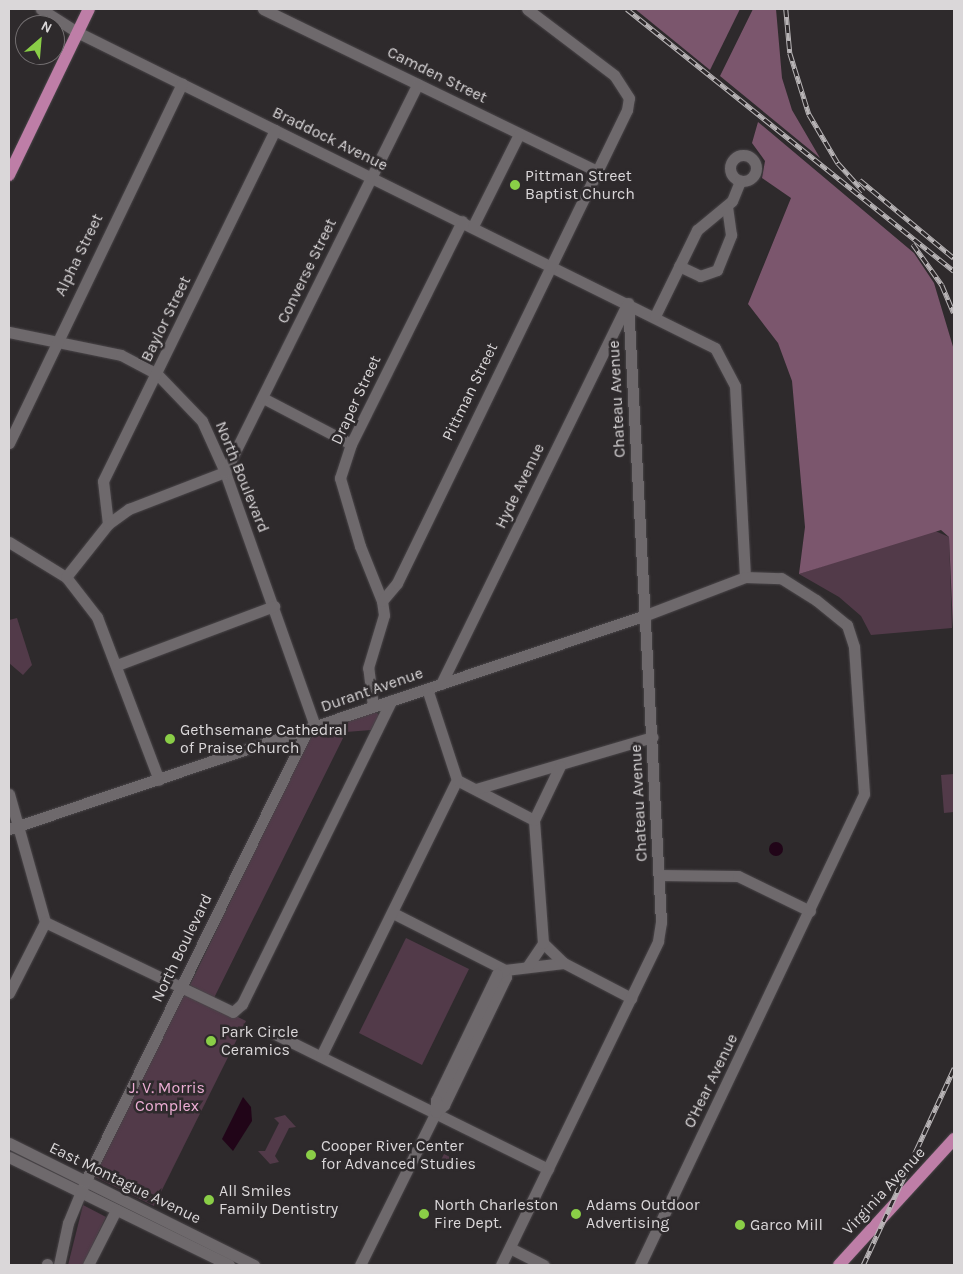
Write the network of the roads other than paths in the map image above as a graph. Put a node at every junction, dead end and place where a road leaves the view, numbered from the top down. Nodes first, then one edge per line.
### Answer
1 (41, 9) edge
2 (89, 9) edge
3 (263, 9) edge
4 (527, 9) edge
5 (77, 32) junction
6 (182, 84) junction
7 (418, 84) junction
8 (276, 130) junction
9 (519, 134) junction
10 (597, 171) junction
11 (9, 175) edge
12 (371, 177) junction
13 (740, 181) dead end
14 (727, 206) junction
15 (462, 221) junction
16 (473, 226) junction
17 (551, 265) junction
18 (679, 266) junction
19 (628, 303) junction
20 (655, 316) junction
21 (9, 332) edge
22 (56, 339) junction
23 (157, 374) junction
24 (263, 398) junction
25 (9, 443) edge
26 (351, 444) junction
27 (225, 472) junction
28 (108, 524) junction
29 (9, 542) edge
30 (66, 577) junction
31 (745, 577) junction
32 (382, 601) junction
33 (274, 606) junction
34 (646, 615) junction
35 (117, 665) junction
36 (442, 684) junction
37 (427, 689) junction
38 (391, 700) junction
39 (372, 706) junction
40 (312, 728) junction
41 (652, 736) junction
42 (560, 766) junction
43 (159, 780) junction
44 (457, 780) junction
45 (476, 790) junction
46 (9, 794) edge
47 (534, 820) junction
48 (14, 828) edge
49 (659, 875) junction
50 (810, 910) junction
51 (393, 913) junction
52 (45, 922) junction
53 (543, 943) junction
54 (564, 963) junction
55 (527, 967) junction
56 (505, 970) junction
57 (181, 989) junction
58 (9, 993) edge
59 (631, 998) junction
60 (271, 1032) dead end
61 (321, 1056) junction
62 (436, 1112) junction
63 (954, 1139) edge
64 (9, 1144) edge
65 (9, 1157) edge
66 (548, 1169) junction
67 (86, 1182) junction
68 (81, 1192) junction
69 (116, 1210) junction
70 (510, 1248) junction
71 (51, 1265) edge
72 (88, 1265) edge
73 (229, 1265) edge
74 (254, 1265) edge
75 (360, 1265) edge
76 (501, 1265) edge
77 (544, 1265) edge
78 (640, 1265) edge
79 (839, 1265) edge

1 - 5 street, Braddock Avenue
2 - 5 main road
3 - 7 street, Camden Street
4 - 10 street, Pittman Street
5 - 6 street, Braddock Avenue
5 - 11 main road
6 - 8 street, Braddock Avenue
6 - 22 street, Alpha Street
7 - 9 street, Camden Street
7 - 12 street, Converse Street
8 - 12 street, Braddock Avenue
8 - 23 street, Baylor Street
9 - 10 street, Camden Street
9 - 16 street
10 - 17 street, Pittman Street
12 - 15 street, Braddock Avenue
12 - 24 street, Converse Street
13 - 14 street
14 - 18 street
14 - 18 street
15 - 16 street, Braddock Avenue
15 - 26 street, Draper Street
16 - 17 street, Braddock Avenue
17 - 19 street, Braddock Avenue
17 - 32 street, Pittman Street
18 - 20 street
19 - 20 street, Braddock Avenue
19 - 34 street, Chateau Avenue
19 - 36 street, Hyde Avenue
20 - 31 street, Braddock Avenue
21 - 22 street, North Boulevard
22 - 23 street, North Boulevard
22 - 25 street, Alpha Street
23 - 27 street, North Boulevard
23 - 28 street, Baylor Street
24 - 26 street
24 - 27 street, Converse Street
26 - 32 street, Draper Street
27 - 28 street
27 - 33 street, North Boulevard
28 - 30 street
29 - 30 street
30 - 35 street
31 - 34 street, Durant Avenue
31 - 50 street, O'Hear Avenue
32 - 39 street
33 - 35 street
33 - 40 street, North Boulevard
34 - 36 street, Durant Avenue
34 - 41 street, Chateau Avenue
35 - 43 street
36 - 37 street, Durant Avenue
37 - 38 street, Durant Avenue
37 - 44 street
38 - 39 street, Durant Avenue
38 - 57 street
39 - 40 street, Durant Avenue
40 - 43 street, Durant Avenue
40 - 57 street, North Boulevard
41 - 42 street
41 - 49 street, Chateau Avenue
42 - 45 street
42 - 47 street
43 - 48 street, Durant Avenue
44 - 45 street
44 - 51 street
45 - 47 street
46 - 48 street
47 - 53 street
48 - 52 street
49 - 50 street
49 - 59 street, Chateau Avenue
50 - 78 street, O'Hear Avenue
51 - 56 street
51 - 61 street
52 - 57 street
52 - 58 street
53 - 54 street
53 - 55 street
54 - 55 street
54 - 59 street
55 - 56 street
56 - 62 street
57 - 67 street, North Boulevard
59 - 66 street, Chateau Avenue
60 - 61 street
61 - 62 street
62 - 66 street
62 - 75 street
63 - 79 main road, Virginia Avenue
64 - 67 street, East Montague Avenue
65 - 68 street, East Montague Avenue
66 - 70 street, Chateau Avenue
67 - 68 street, North Boulevard
67 - 74 street, East Montague Avenue
68 - 69 street, East Montague Avenue
68 - 71 street, North Boulevard
69 - 72 street
69 - 73 street, East Montague Avenue
70 - 76 street, Chateau Avenue
70 - 77 street

